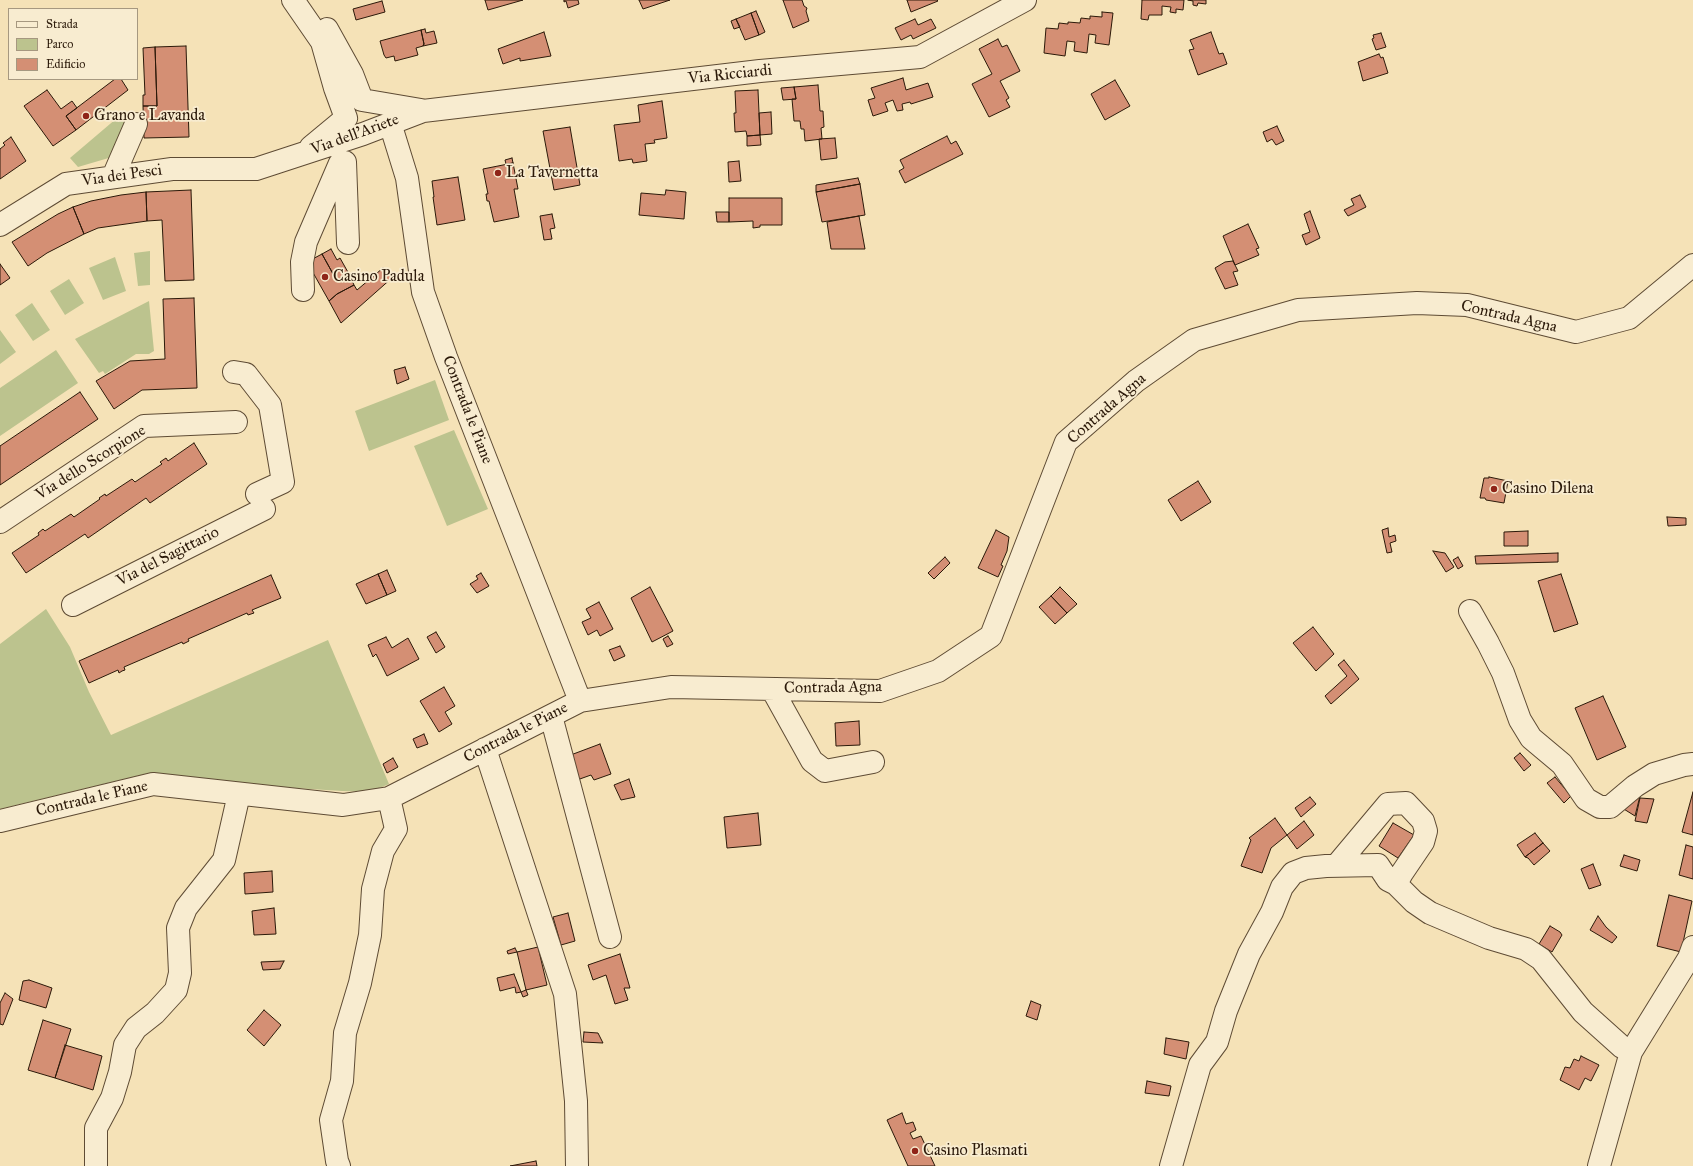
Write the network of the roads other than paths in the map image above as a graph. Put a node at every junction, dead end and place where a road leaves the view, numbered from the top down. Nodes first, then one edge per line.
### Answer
1 (293, 0) edge
2 (310, 0) edge
3 (1025, 0) edge
4 (362, 100) junction
5 (423, 111) junction
6 (346, 118) junction
7 (390, 123) junction
8 (136, 124) dead end
9 (363, 134) junction
10 (300, 155) junction
11 (113, 177) junction
12 (0, 225) edge
13 (348, 243) dead end
14 (1693, 265) edge
15 (303, 290) dead end
16 (234, 372) dead end
17 (236, 422) dead end
18 (0, 522) edge
19 (73, 605) dead end
20 (1470, 611) dead end
21 (772, 689) junction
22 (580, 701) junction
23 (551, 716) junction
24 (485, 749) junction
25 (873, 762) dead end
26 (1693, 764) edge
27 (239, 794) junction
28 (389, 798) junction
29 (0, 821) edge
30 (1336, 866) junction
31 (1396, 884) junction
32 (610, 937) dead end
33 (1693, 947) edge
34 (1631, 1052) junction
35 (96, 1166) edge
36 (339, 1166) edge
37 (577, 1166) edge
38 (1171, 1166) edge
39 (1599, 1166) edge

1 - 6 street, Via dell'Ariete
2 - 4 street, Via dell'Ariete
3 - 5 street, Via Ricciardi
4 - 5 street, Via dell'Ariete
4 - 6 street
4 - 9 street
5 - 7 street, Via dell'Ariete
6 - 9 street
6 - 10 street, Via dell'Ariete
7 - 9 street, Via dell'Ariete
7 - 22 street, Contrada le Piane
8 - 11 street
9 - 10 street, Via dell'Ariete
10 - 11 street, Via dei Pesci
11 - 12 street, Via dei Pesci
13 - 15 street
14 - 21 street, Contrada Agna
16 - 19 street, Via del Sagittario
17 - 18 street, Via dello Scorpione
20 - 26 street
21 - 22 street, Contrada Agna
21 - 25 street
22 - 23 street, Contrada le Piane
23 - 24 street, Contrada le Piane
23 - 32 street
24 - 28 street, Contrada le Piane
24 - 37 street
27 - 28 street, Contrada le Piane
27 - 29 street, Contrada le Piane
27 - 35 street
28 - 36 street
30 - 31 street
30 - 31 street
30 - 38 street
31 - 34 street
33 - 34 street
34 - 39 street

